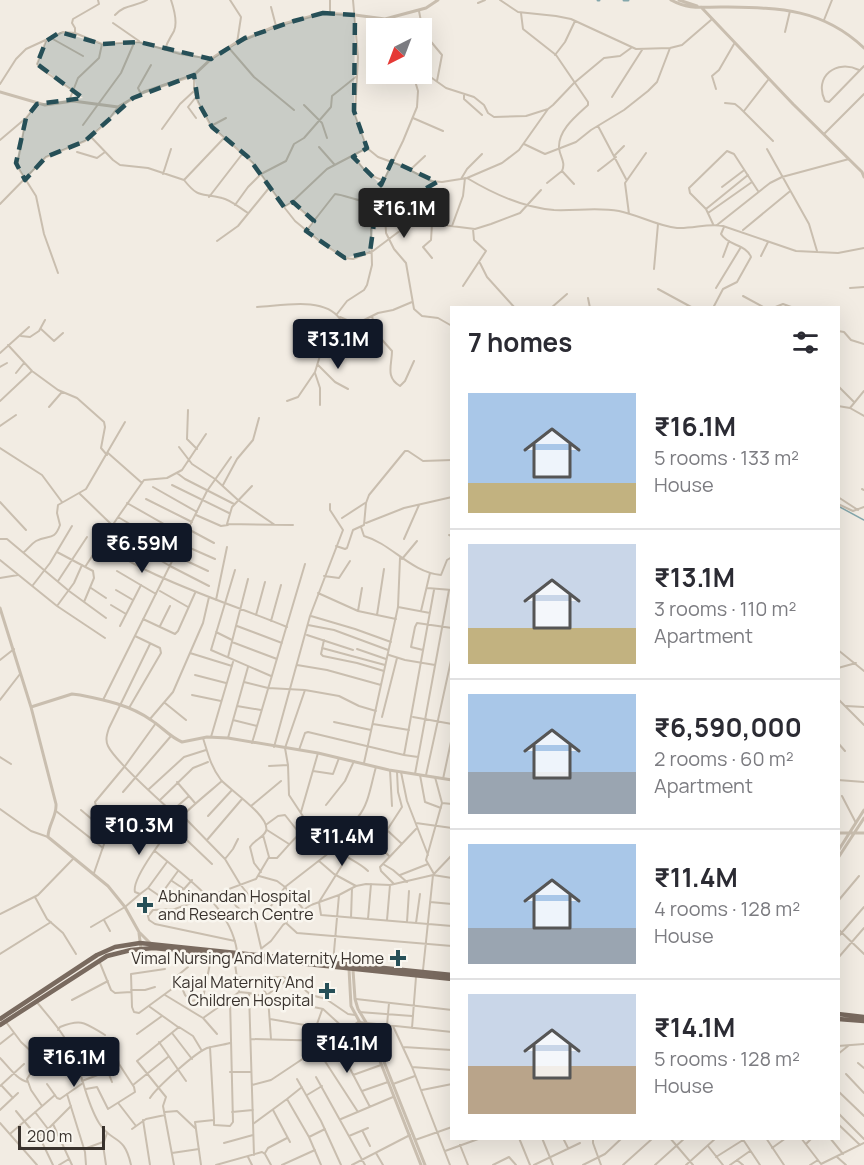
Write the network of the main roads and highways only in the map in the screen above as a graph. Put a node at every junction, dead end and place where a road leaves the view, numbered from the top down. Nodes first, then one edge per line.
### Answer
1 (140, 946) junction
2 (152, 946) junction
3 (236, 955) junction
4 (263, 958) junction
5 (351, 966) junction
6 (450, 977) edge
7 (840, 1016) edge
8 (0, 1018) edge
9 (864, 1019) edge
10 (0, 1025) edge

1 - 2 main road
1 - 8 main road
1 - 10 main road
2 - 3 main road
2 - 3 main road
3 - 4 main road
4 - 5 main road
4 - 5 main road
5 - 6 main road
7 - 9 main road

